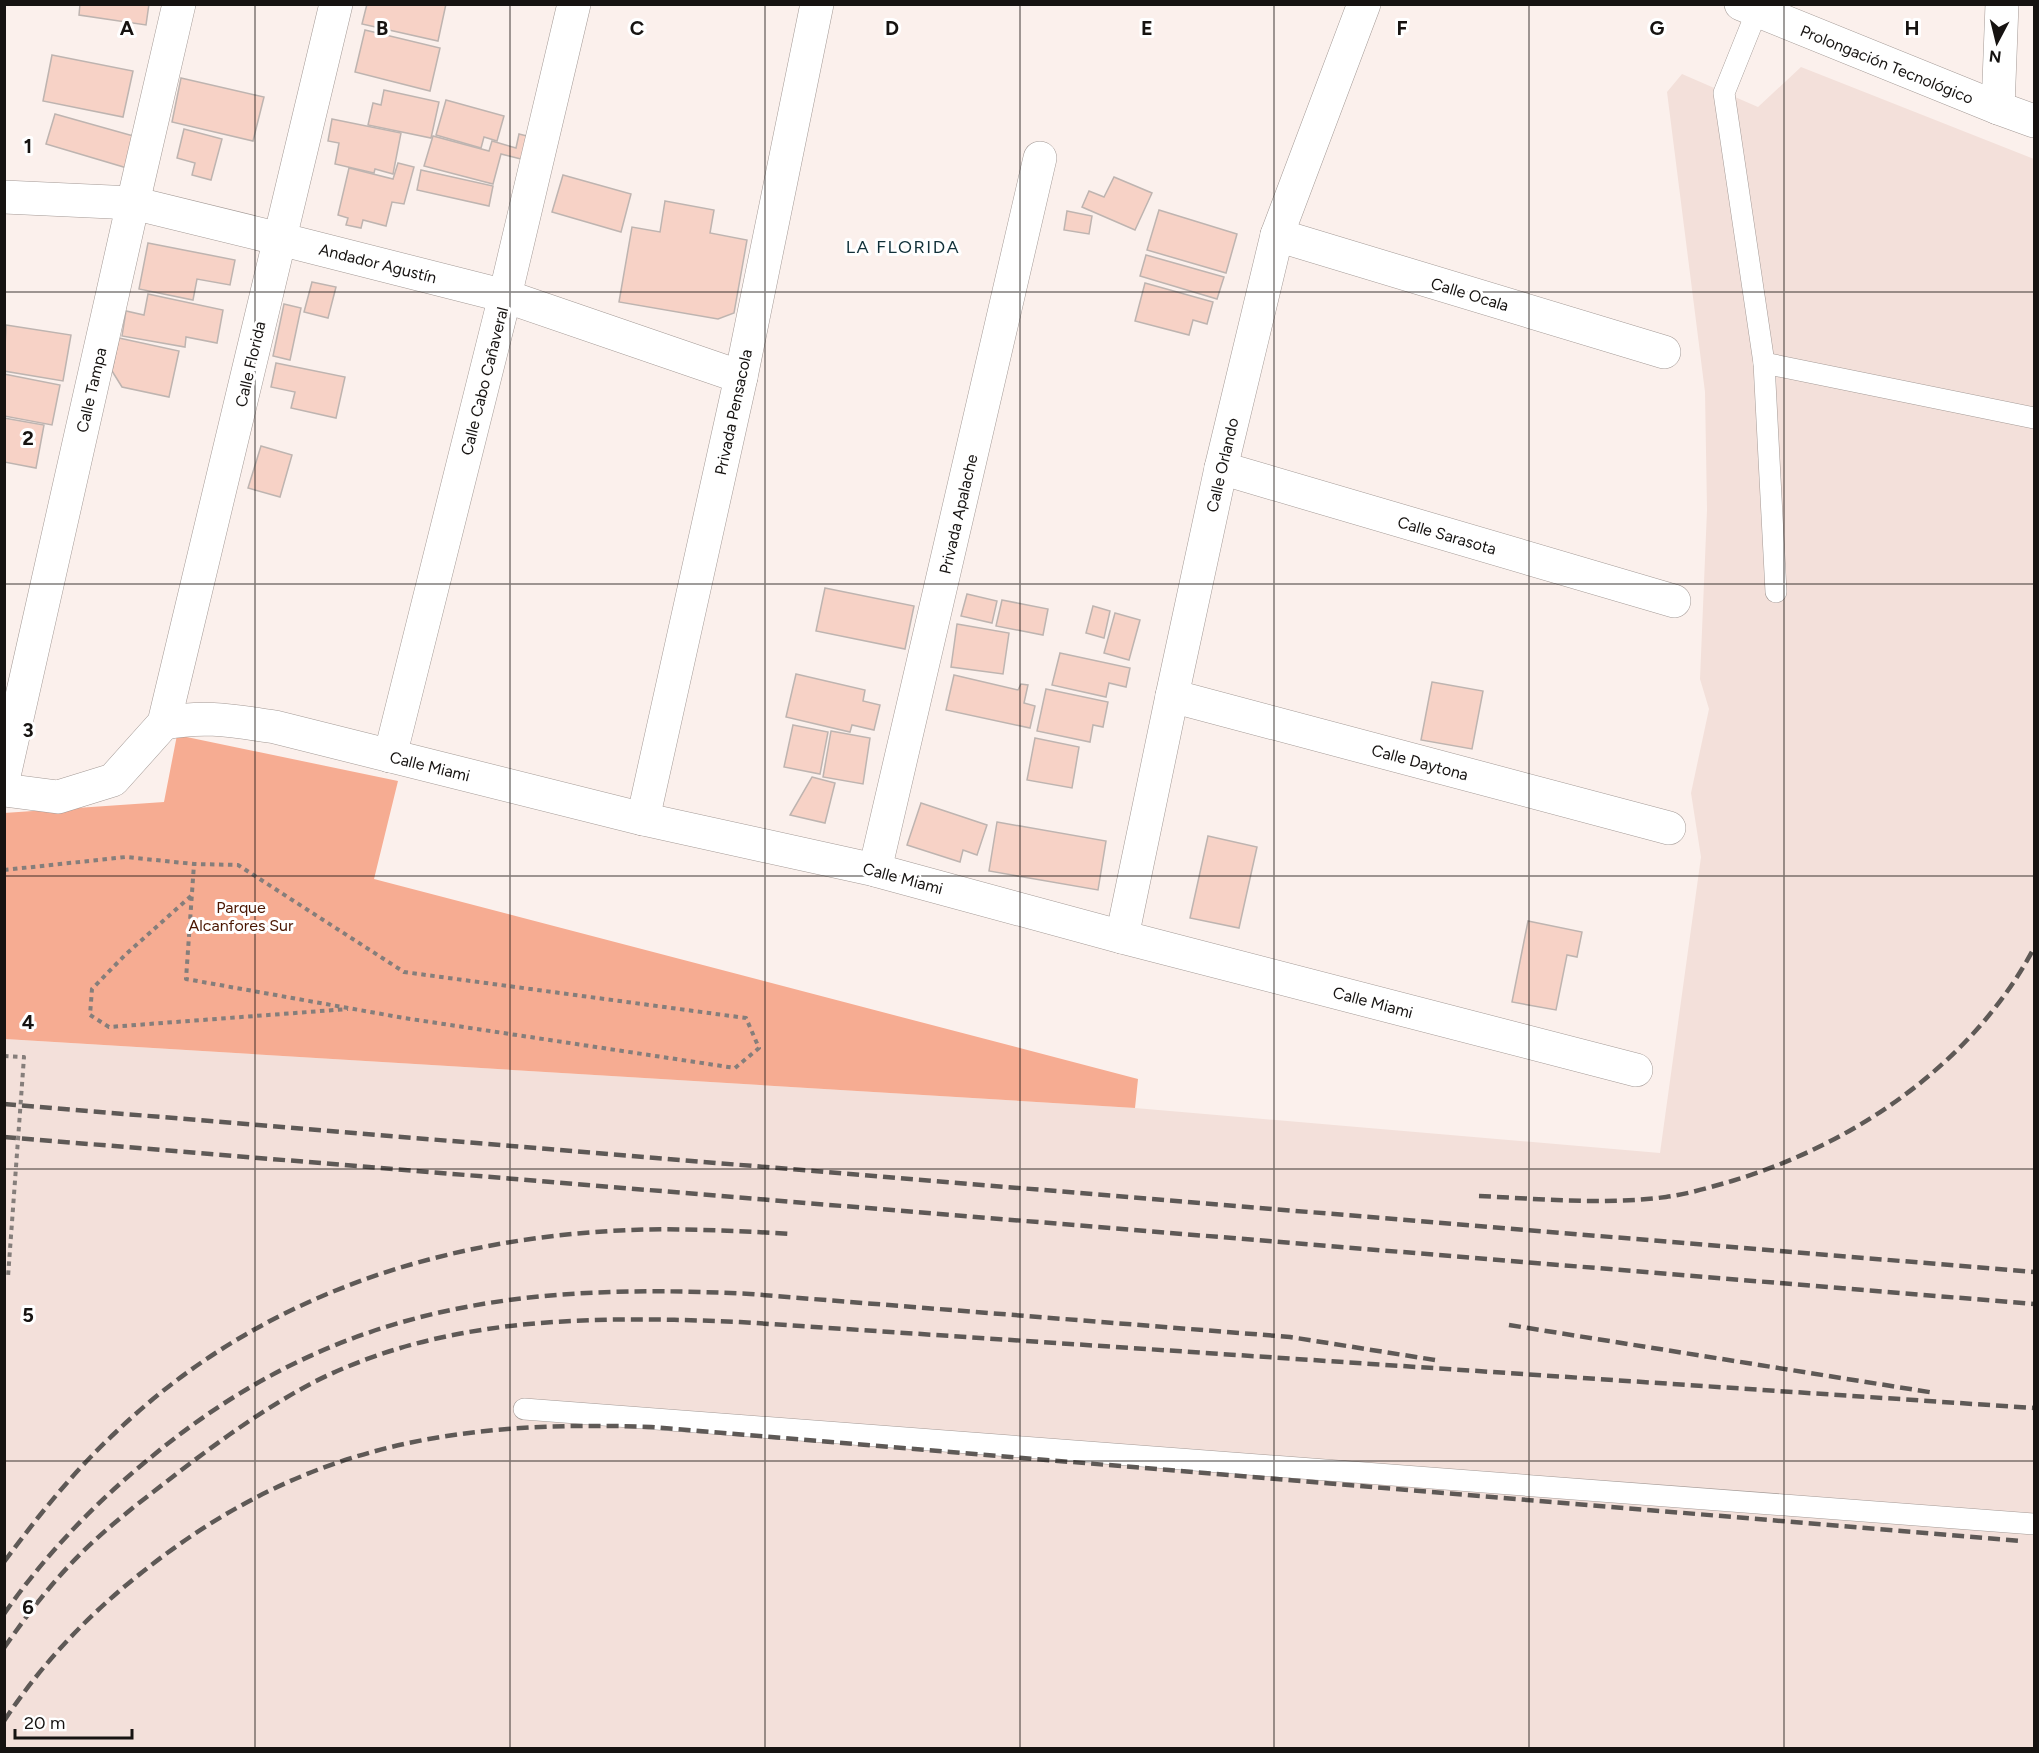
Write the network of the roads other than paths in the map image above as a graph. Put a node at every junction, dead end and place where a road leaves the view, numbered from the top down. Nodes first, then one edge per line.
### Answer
1 (179, 4) edge
2 (336, 4) edge
3 (574, 4) edge
4 (817, 4) edge
5 (1364, 4) edge
6 (2002, 4) edge
7 (1749, 8) edge
8 (1998, 108) junction
9 (2034, 121) edge
10 (1040, 159) dead end
11 (4, 197) edge
12 (133, 203) junction
13 (1276, 235) junction
14 (280, 239) junction
15 (505, 296) junction
16 (1664, 352) dead end
17 (1764, 363) junction
18 (741, 377) junction
19 (2034, 418) edge
20 (1221, 468) junction
21 (1776, 592) dead end
22 (1674, 601) dead end
23 (1172, 696) junction
24 (164, 723) junction
25 (390, 756) junction
26 (4, 776) edge
27 (4, 790) edge
28 (643, 819) junction
29 (1669, 828) dead end
30 (875, 870) junction
31 (1122, 937) junction
32 (1636, 1070) dead end
33 (524, 1409) dead end
34 (2034, 1524) edge

1 - 12 street, Calle Tampa
2 - 14 street, Calle Florida
3 - 15 street, Calle Cabo Cañaveral
4 - 18 street, Privada Pensacola
5 - 13 street, Calle Orlando
6 - 8 street
7 - 8 street, Prolongación Tecnológico
7 - 17 lane
8 - 9 street, Prolongación Tecnológico
10 - 30 street, Privada Apalache
11 - 12 street, Andador Agustín
12 - 14 street, Andador Agustín
12 - 26 street, Calle Tampa
13 - 16 street, Calle Ocala
13 - 20 street, Calle Orlando
14 - 15 street, Andador Agustín
14 - 24 street, Calle Florida
15 - 18 street, Andador Agustín
15 - 25 street, Calle Cabo Cañaveral
17 - 19 lane
17 - 21 lane
18 - 28 street, Privada Pensacola
20 - 22 street, Calle Sarasota
20 - 23 street, Calle Orlando
23 - 29 street, Calle Daytona
23 - 31 street, Calle Orlando
24 - 25 street, Calle Miami
24 - 27 street
25 - 28 street, Calle Miami
28 - 30 street, Calle Miami
30 - 31 street, Calle Miami
31 - 32 street, Calle Miami
33 - 34 lane

